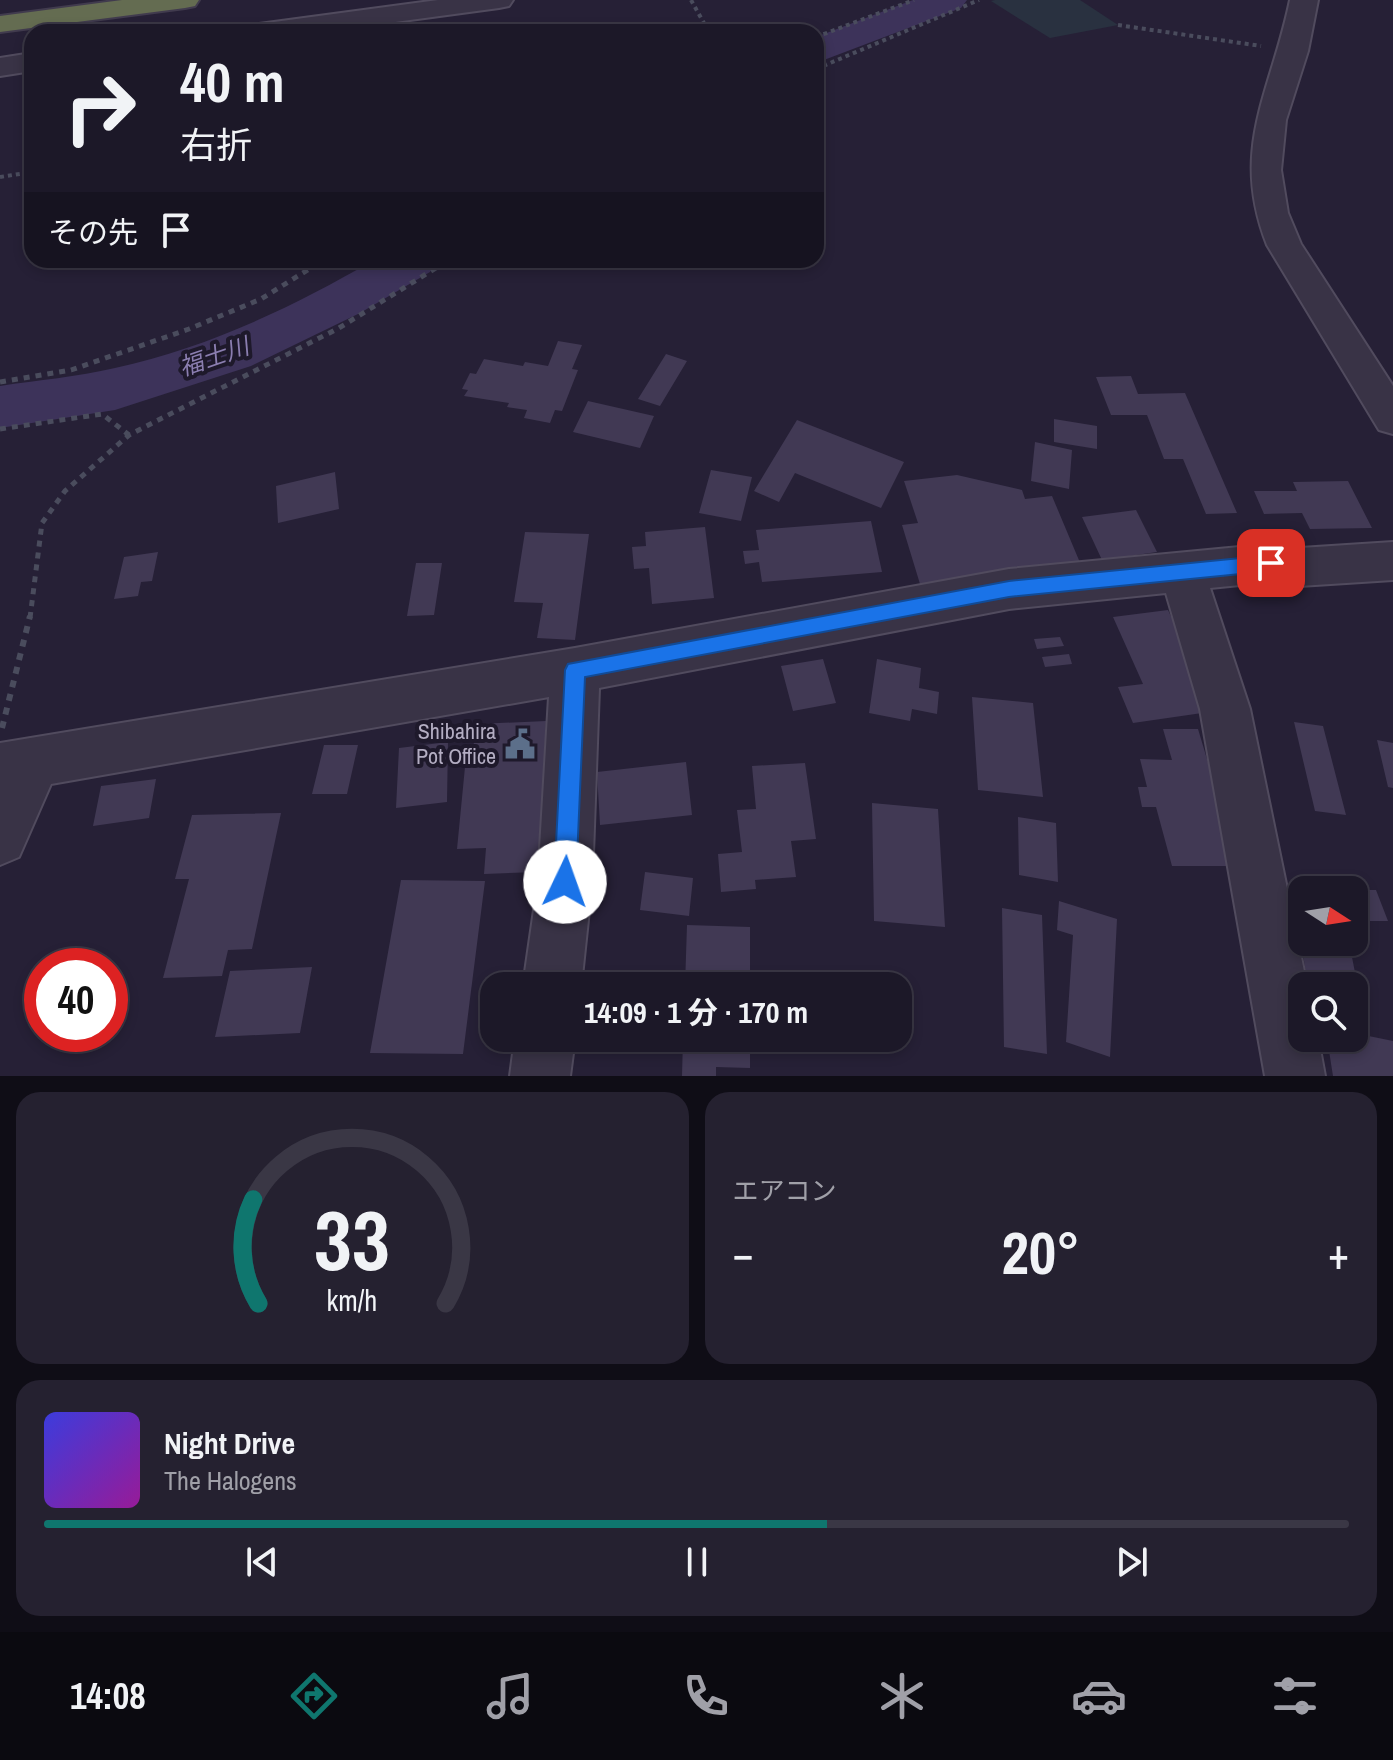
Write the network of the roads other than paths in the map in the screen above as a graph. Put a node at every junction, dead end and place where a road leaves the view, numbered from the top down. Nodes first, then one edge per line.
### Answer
1 (61, 0) edge
2 (185, 0) edge
3 (499, 0) edge
4 (1304, 0) edge
5 (0, 8) edge
6 (0, 24) edge
7 (319, 24) edge
8 (24, 63) edge
9 (0, 67) edge
10 (1393, 419) edge
11 (1393, 561) edge
12 (1182, 572) junction
13 (575, 670) junction
14 (11, 756) edge
15 (0, 838) edge
16 (554, 972) edge
17 (543, 1052) edge
18 (540, 1076) edge
19 (1295, 1076) edge

1 - 5 highway
2 - 6 highway
3 - 7 street
4 - 10 street
8 - 9 street
11 - 12 street
12 - 13 street
12 - 19 street
13 - 14 street
13 - 16 street
14 - 15 street
17 - 18 street

